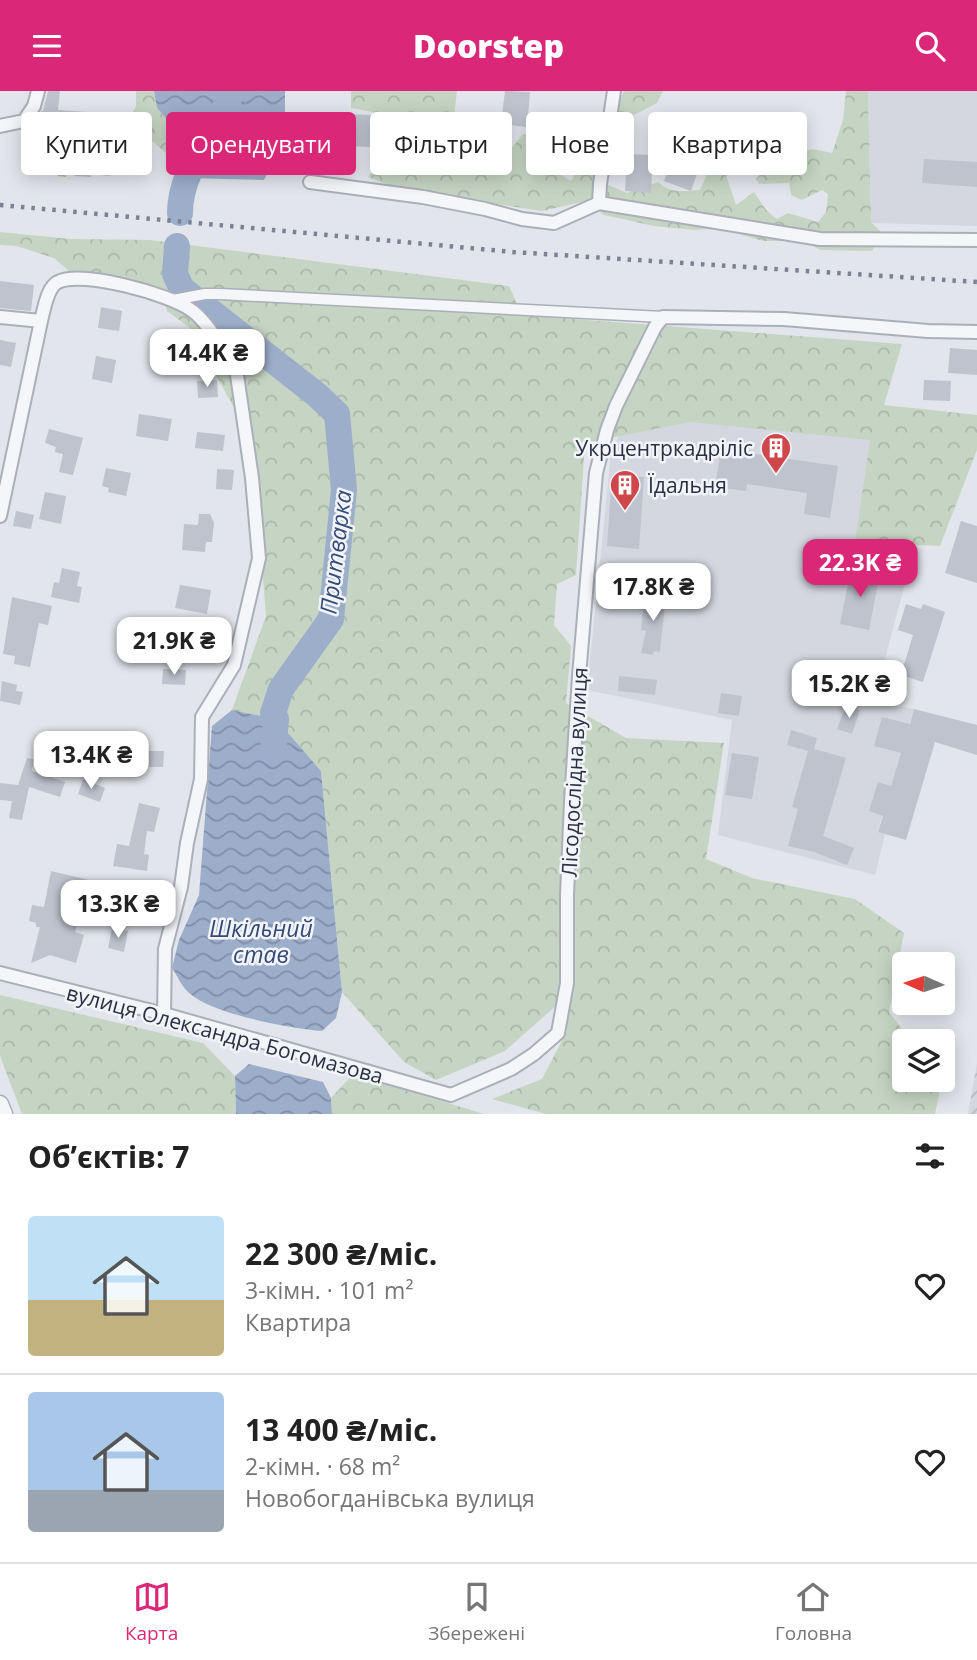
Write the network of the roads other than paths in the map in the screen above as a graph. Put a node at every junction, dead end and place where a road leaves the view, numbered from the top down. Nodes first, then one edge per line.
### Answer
1 (38, 91) edge
2 (614, 91) edge
3 (0, 126) edge
4 (310, 182) dead end
5 (599, 203) junction
6 (977, 240) edge
7 (177, 299) junction
8 (0, 317) edge
9 (663, 317) junction
10 (41, 321) junction
11 (977, 332) edge
12 (0, 516) edge
13 (0, 973) edge
14 (164, 1014) junction
15 (450, 1095) joint
16 (0, 1104) edge
17 (4, 1114) edge

1 - 3 street
2 - 5 street
4 - 5 street
5 - 6 street
7 - 9 street
7 - 10 street
7 - 14 street
8 - 10 street
9 - 11 street
9 - 15 street, Лісодослідна вулиця
10 - 12 street
13 - 14 street, вулиця Олександра Богомазова
14 - 15 street, вулиця Олександра Богомазова
16 - 17 street

